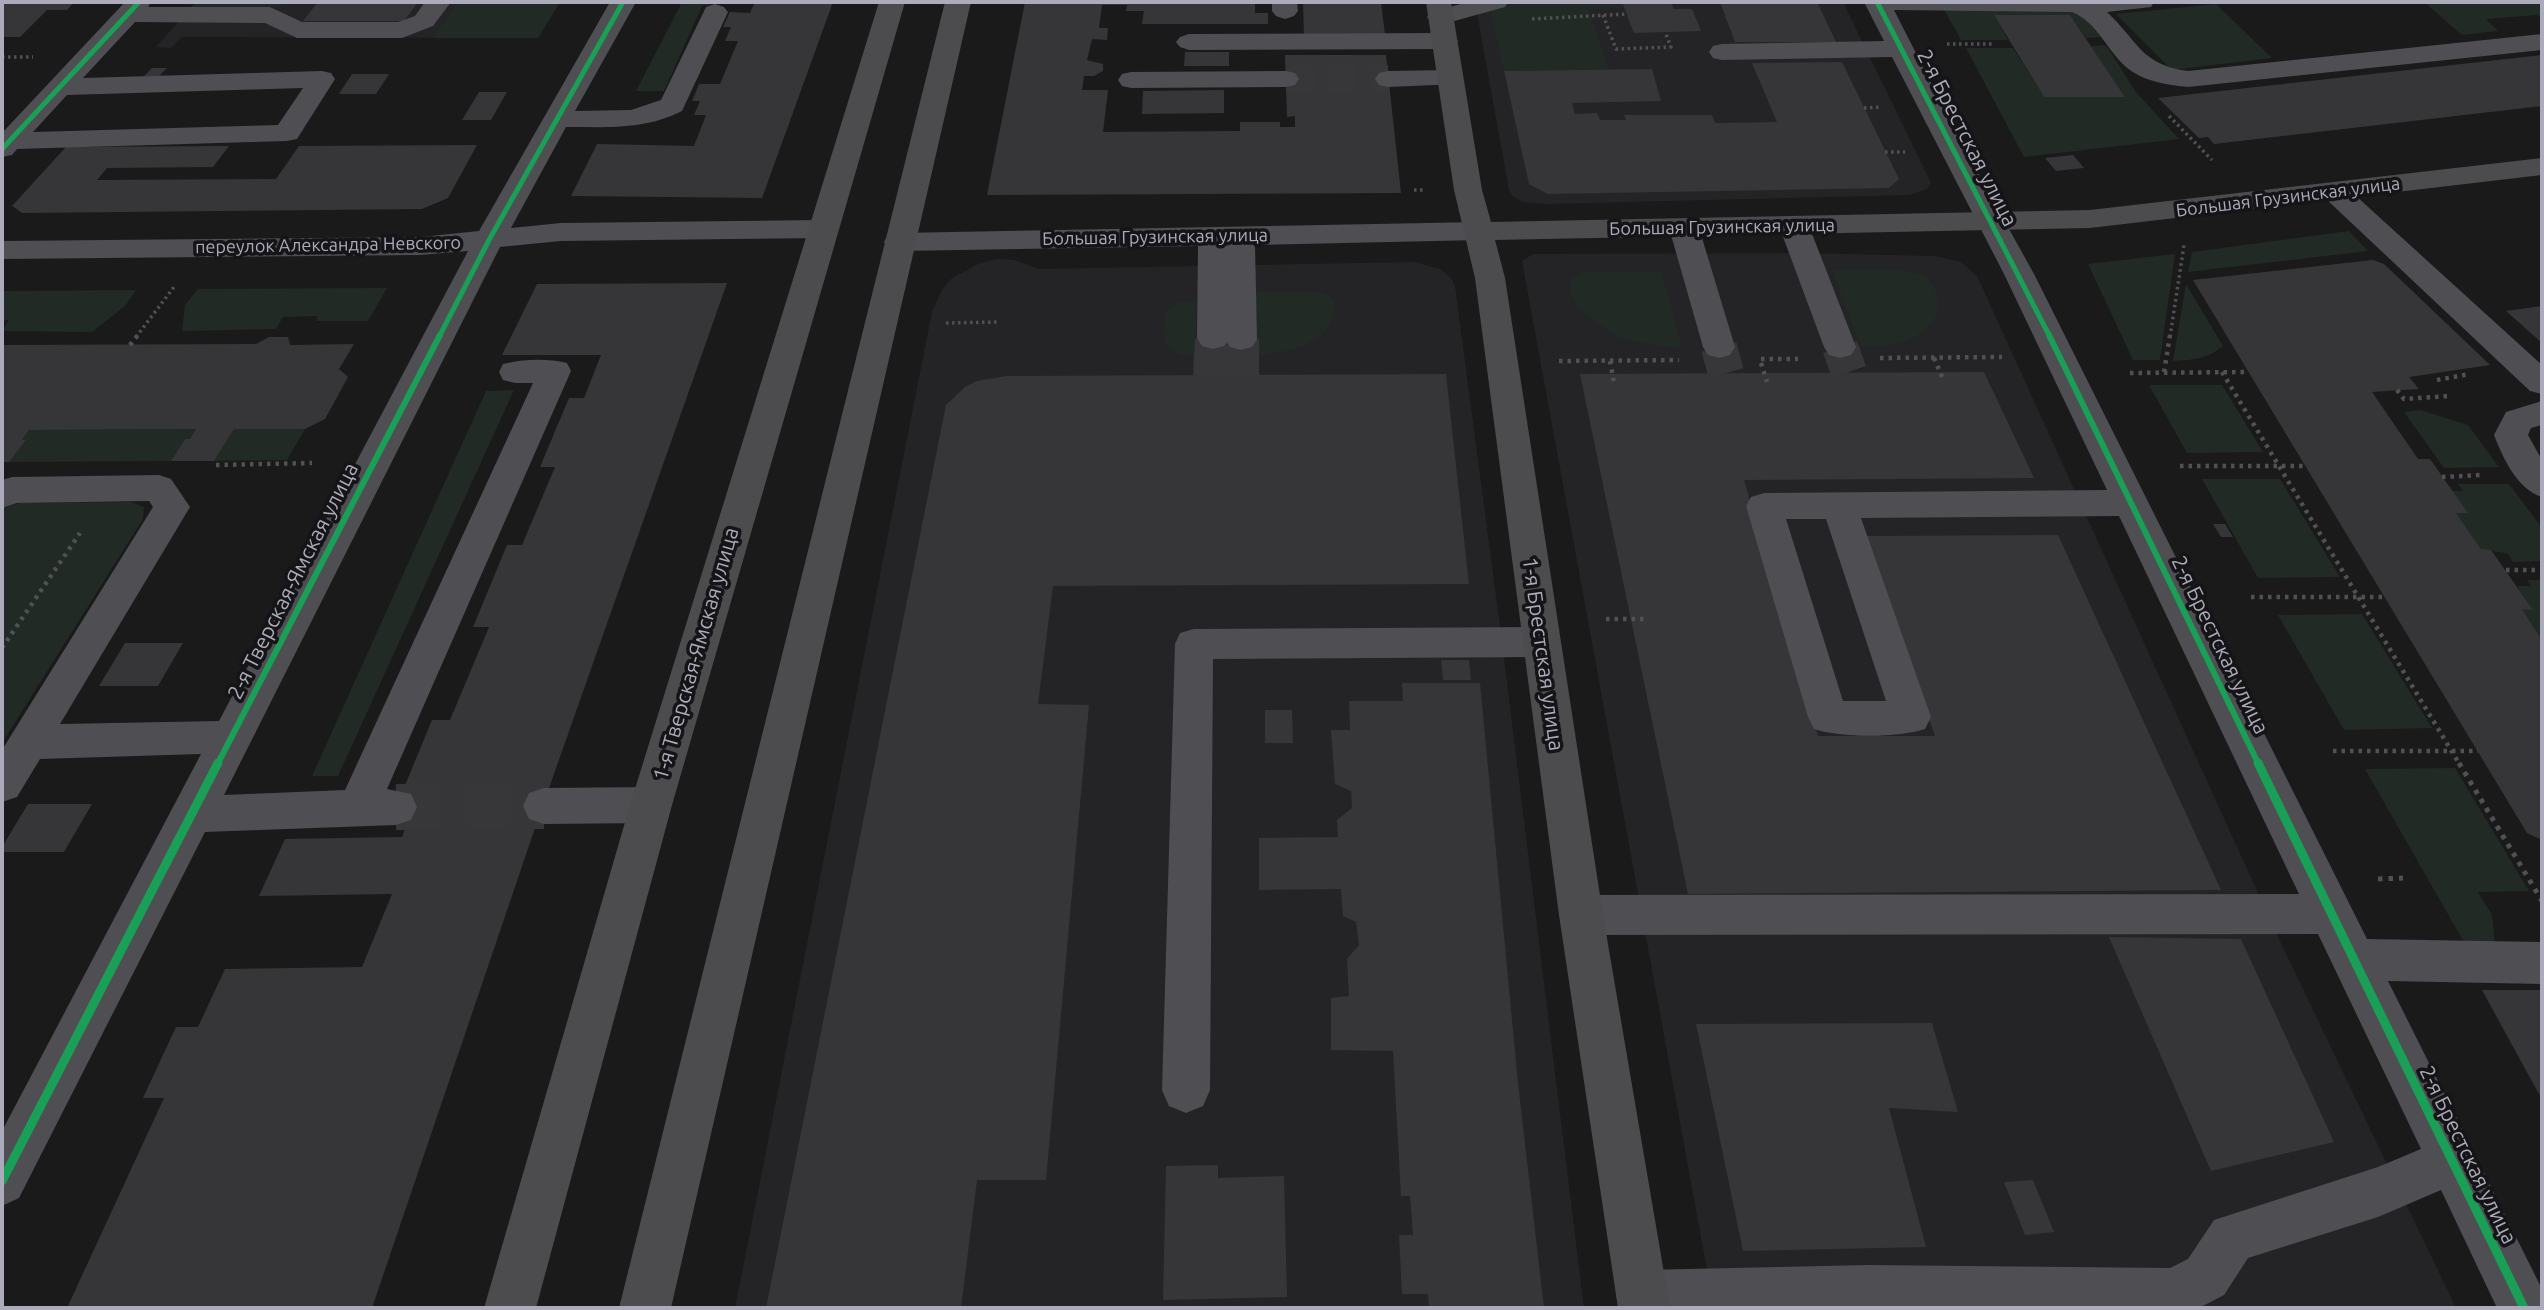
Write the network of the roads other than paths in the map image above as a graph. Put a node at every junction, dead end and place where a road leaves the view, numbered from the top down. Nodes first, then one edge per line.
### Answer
1 (438, 2) edge
2 (623, 2) edge
3 (892, 2) edge
4 (958, 2) edge
5 (1496, 2) edge
6 (1877, 2) edge
7 (2142, 2) edge
8 (307, 3) edge
9 (2084, 6) junction
10 (133, 8) edge
11 (715, 12) dead end
12 (270, 15) junction
13 (1444, 41) edge
14 (2542, 42) edge
15 (1189, 43) dead end
16 (1901, 49) junction
17 (1722, 52) dead end
18 (1388, 72) tunnel mouth
19 (1286, 79) tunnel mouth
20 (1131, 80) dead end
21 (60, 87) junction
22 (557, 119) junction
23 (5, 145) edge
24 (2542, 166) edge
25 (2335, 192) junction
26 (1991, 223) junction
27 (1794, 226) junction
28 (1674, 228) junction
29 (822, 229) junction
30 (1480, 231) junction
31 (1227, 236) junction
32 (489, 240) junction
33 (899, 242) junction
34 (2, 250) edge
35 (1227, 339) tunnel mouth
36 (1840, 347) tunnel mouth
37 (516, 372) dead end
38 (2542, 383) edge
39 (2542, 413) edge
40 (2542, 484) edge
41 (2, 495) edge
42 (2132, 503) junction
43 (1839, 505) junction
44 (1541, 642) junction
45 (231, 737) junction
46 (28, 742) junction
47 (2, 785) edge
48 (651, 805) junction
49 (544, 806) tunnel mouth
50 (192, 814) junction
51 (2332, 914) junction
52 (1581, 915) junction
53 (2353, 960) junction
54 (2542, 962) edge
55 (1186, 1090) dead end
56 (2452, 1161) junction
57 (2, 1181) edge
58 (1643, 1302) edge
59 (510, 1308) edge
60 (645, 1308) edge
61 (2524, 1308) edge

1 - 12 street
2 - 22 street, 2-я Тверская-Ямская улица
3 - 29 main road, 1-я Тверская-Ямская улица
4 - 33 main road
5 - 13 street
6 - 9 street
6 - 16 street, 2-я Брестская улица
7 - 9 street
8 - 12 street
9 - 14 street
10 - 12 street
10 - 21 street
11 - 22 street
13 - 15 street
13 - 18 street
13 - 30 main road, 1-я Брестская улица
16 - 17 street
16 - 26 street, 2-я Брестская улица
19 - 20 street
21 - 23 street
21 - 23 street
22 - 32 street, 2-я Тверская-Ямская улица
24 - 25 main road, Большая Грузинская улица
25 - 26 main road, Большая Грузинская улица
25 - 38 street
26 - 27 main road, Большая Грузинская улица
26 - 42 street, 2-я Брестская улица
27 - 28 main road, Большая Грузинская улица
27 - 36 street
28 - 28 street
28 - 30 main road, Большая Грузинская улица
29 - 32 street, переулок Александра Невского
29 - 48 main road, 1-я Тверская-Ямская улица
30 - 31 street, Большая Грузинская улица
30 - 44 main road, 1-я Брестская улица
31 - 33 street, Большая Грузинская улица
31 - 35 street
32 - 34 street, переулок Александра Невского
32 - 45 street, 2-я Тверская-Ямская улица
33 - 60 main road
37 - 50 street
39 - 40 street
41 - 46 street
42 - 43 street
42 - 51 street, 2-я Брестская улица
43 - 43 street
44 - 52 main road, 1-я Брестская улица
44 - 55 street
45 - 46 street
45 - 50 street, 2-я Тверская-Ямская улица
46 - 47 street
48 - 49 street
48 - 59 main road, 1-я Тверская-Ямская улица
50 - 57 street, 2-я Тверская-Ямская улица
51 - 52 street
51 - 53 street, 2-я Брестская улица
52 - 58 main road, 1-я Брестская улица
53 - 54 street
53 - 56 street, 2-я Брестская улица
56 - 58 street
56 - 61 street, 2-я Брестская улица

